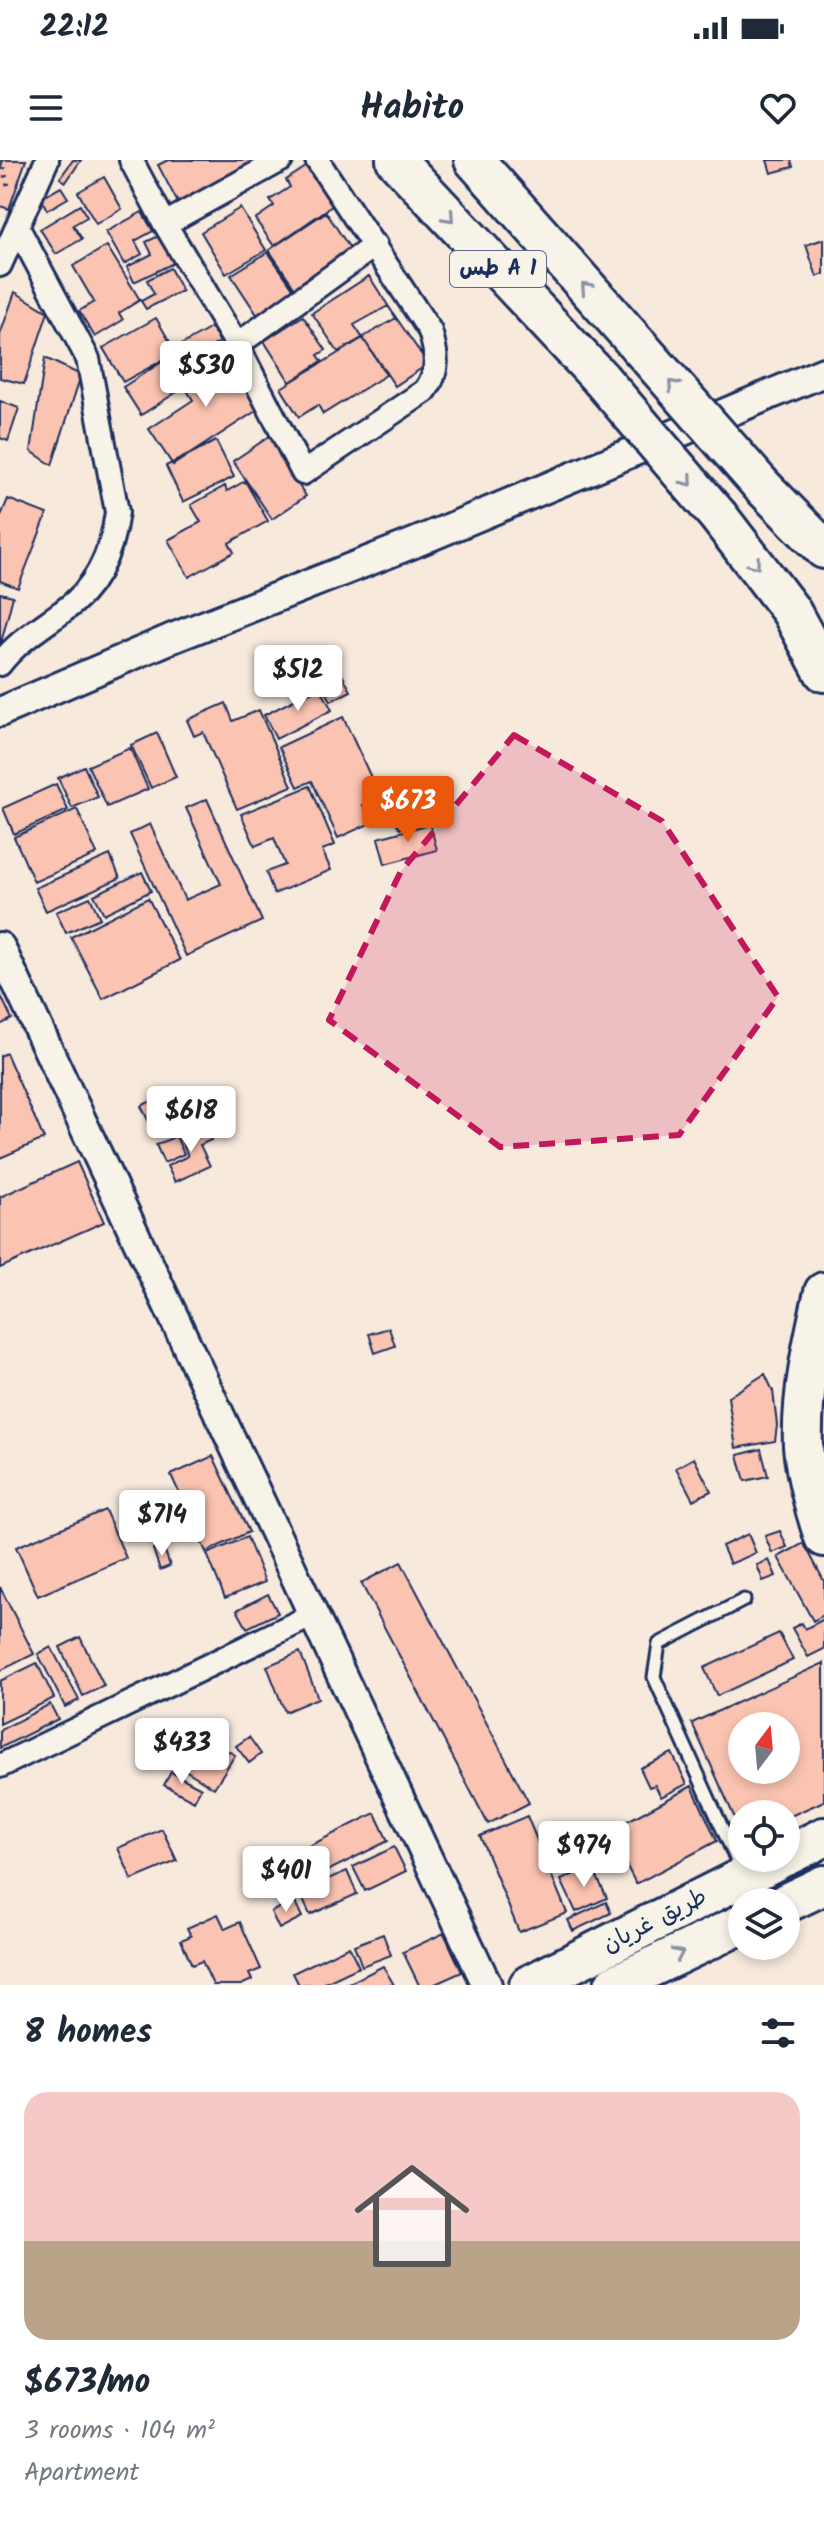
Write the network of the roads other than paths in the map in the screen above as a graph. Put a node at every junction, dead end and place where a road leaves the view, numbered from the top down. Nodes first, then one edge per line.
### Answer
1 (47, 160) edge
2 (131, 160) edge
3 (281, 160) edge
4 (317, 160) edge
5 (396, 160) edge
6 (474, 160) edge
7 (165, 224) junction
8 (18, 228) junction
9 (375, 245) junction
10 (0, 265) edge
11 (237, 345) junction
12 (824, 372) edge
13 (824, 549) edge
14 (791, 611) junction
15 (824, 641) edge
16 (0, 664) edge
17 (824, 672) edge
18 (0, 712) edge
19 (0, 947) edge
20 (824, 1292) edge
21 (824, 1537) edge
22 (744, 1600) dead end
23 (313, 1615) junction
24 (0, 1766) edge
25 (824, 1837) edge
26 (800, 1849) edge
27 (754, 1872) edge
28 (744, 1877) junction
29 (824, 1885) edge
30 (800, 1896) edge
31 (728, 1931) edge
32 (487, 1985) edge
33 (529, 1985) edge
34 (614, 1985) edge

1 - 8 street
2 - 7 street
3 - 7 street
4 - 9 street
5 -> 14 highway, طس A 1, bridge
13 -> 6 highway, طس A 1, bridge
7 - 11 street
8 - 10 street
8 - 16 street
9 - 11 street
9 - 11 street
12 - 18 street
14 - 15 highway
14 - 17 highway
19 - 23 street
20 - 21 highway
22 - 28 lane
23 - 24 street
23 - 32 street
25 - 26 highway, طريق غريان
27 - 28 highway, طريق غريان
28 - 33 highway, طريق غريان
29 - 30 highway
34 -> 31 highway, طريق غريان

